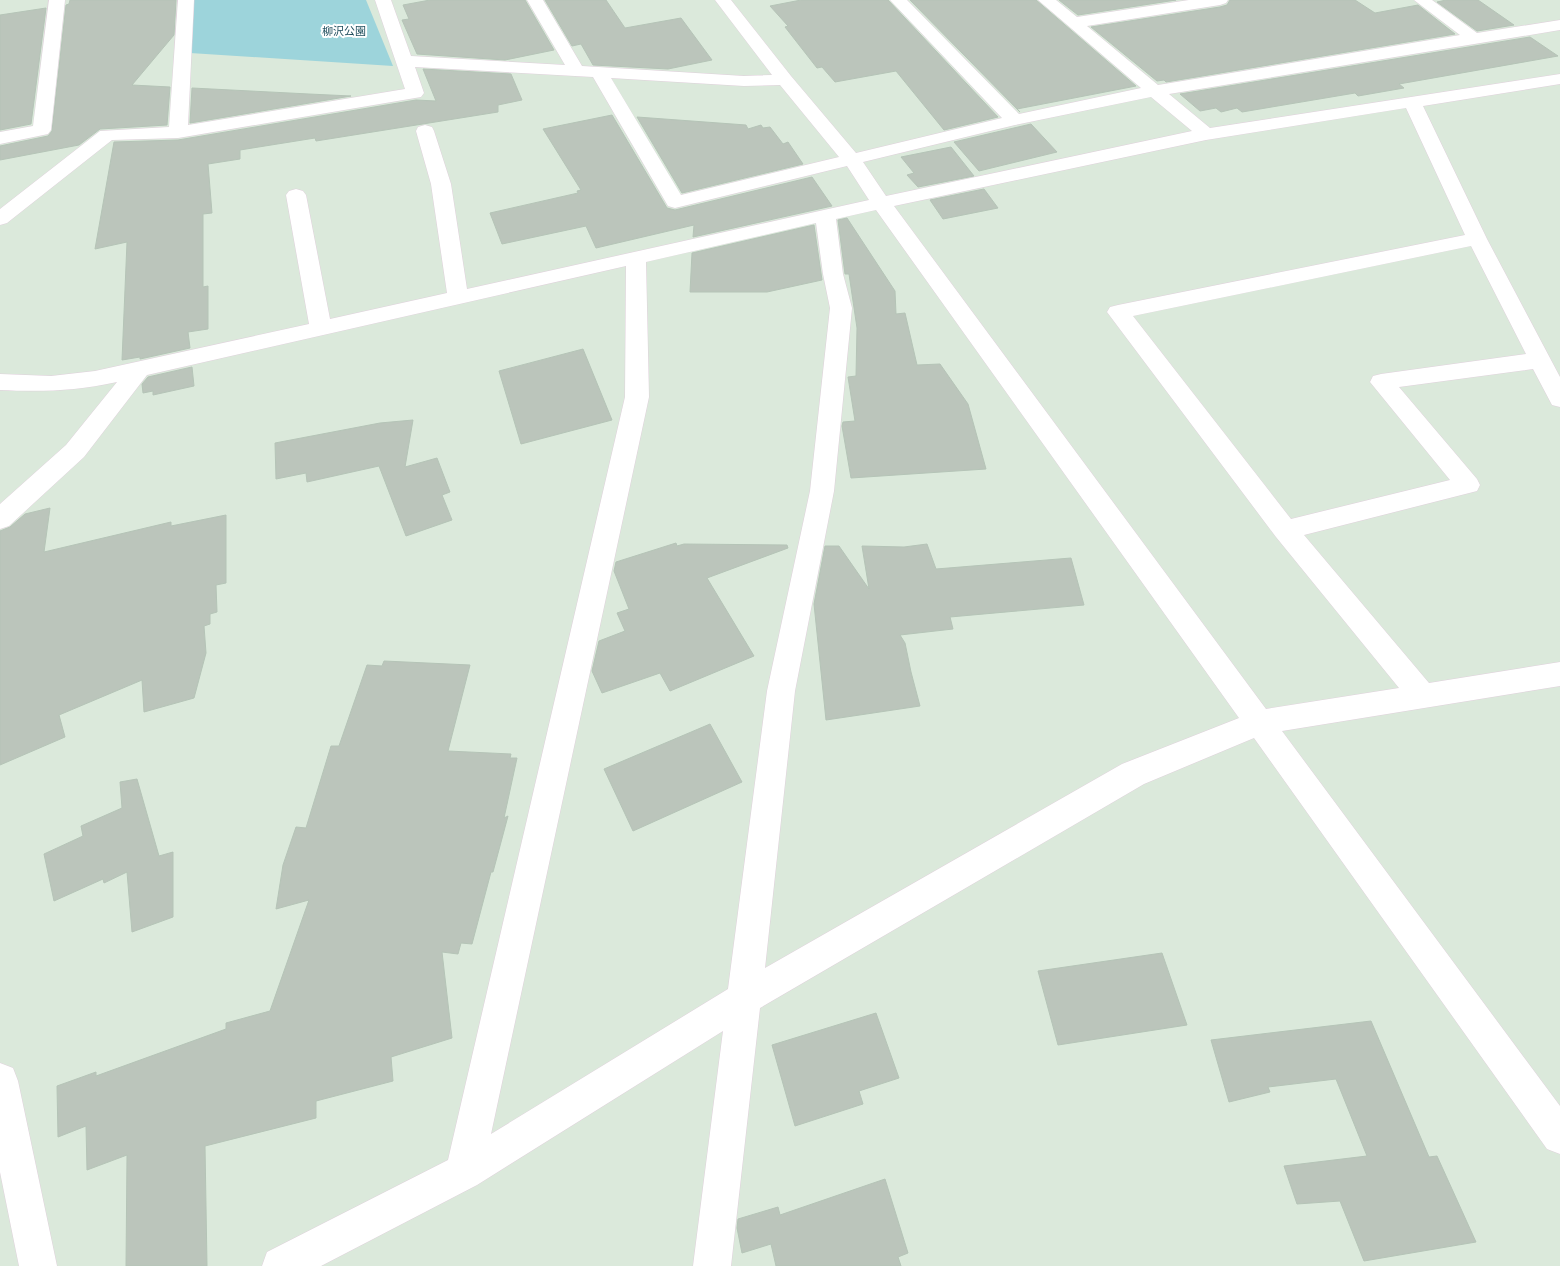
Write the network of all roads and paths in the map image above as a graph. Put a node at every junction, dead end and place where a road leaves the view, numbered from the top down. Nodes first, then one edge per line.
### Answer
1 (57, 0) edge
2 (186, 0) edge
3 (383, 0) edge
4 (535, 0) edge
5 (724, 0) edge
6 (898, 0) edge
7 (1046, 0) edge
8 (1220, 0) edge
9 (1422, 0) edge
10 (1073, 23) junction
11 (1560, 25) edge
12 (1474, 38) junction
13 (404, 61) junction
14 (576, 70) junction
15 (599, 72) junction
16 (1560, 79) edge
17 (785, 80) junction
18 (1153, 91) junction
19 (1412, 102) junction
20 (1015, 120) junction
21 (425, 130) dead end
22 (178, 132) junction
23 (1206, 134) junction
24 (0, 138) edge
25 (852, 160) junction
26 (296, 195) dead end
27 (881, 203) junction
28 (825, 215) junction
29 (0, 219) edge
30 (1478, 239) junction
31 (636, 257) junction
32 (458, 298) junction
33 (321, 329) junction
34 (1540, 360) junction
35 (140, 368) junction
36 (0, 382) edge
37 (1560, 398) edge
38 (0, 519) edge
39 (1285, 530) junction
40 (1560, 674) edge
41 (1423, 696) junction
42 (1261, 722) junction
43 (743, 999) junction
44 (0, 1080) edge
45 (1560, 1136) edge
46 (464, 1172) junction
47 (38, 1266) edge
48 (281, 1266) edge
49 (712, 1266) edge

1 - 24 street
2 - 22 street
3 - 13 street
4 - 14 street
5 - 17 street
6 - 20 street
7 - 10 street
8 - 10 street
9 - 12 street
10 - 18 street
11 - 12 street
12 - 18 street
13 - 14 street
13 - 22 street
14 - 15 street
15 - 17 street
15 - 25 street
16 - 19 street
17 - 25 street
18 - 20 street
18 - 23 street
19 - 23 street
19 - 30 street
20 - 25 street
21 - 32 street
22 - 29 street
23 - 27 street
25 - 27 street
26 - 33 street
27 - 28 street
27 - 42 street
28 - 31 street
28 - 43 street
30 - 34 street
30 - 39 street
31 - 32 street
31 - 46 street
32 - 33 street
33 - 35 street
34 - 37 street
34 - 39 street
35 - 36 street
35 - 38 street
39 - 41 street
40 - 41 street
41 - 42 street
42 - 43 street
42 - 45 street
43 - 46 street
43 - 49 street
44 - 47 street
46 - 48 street

